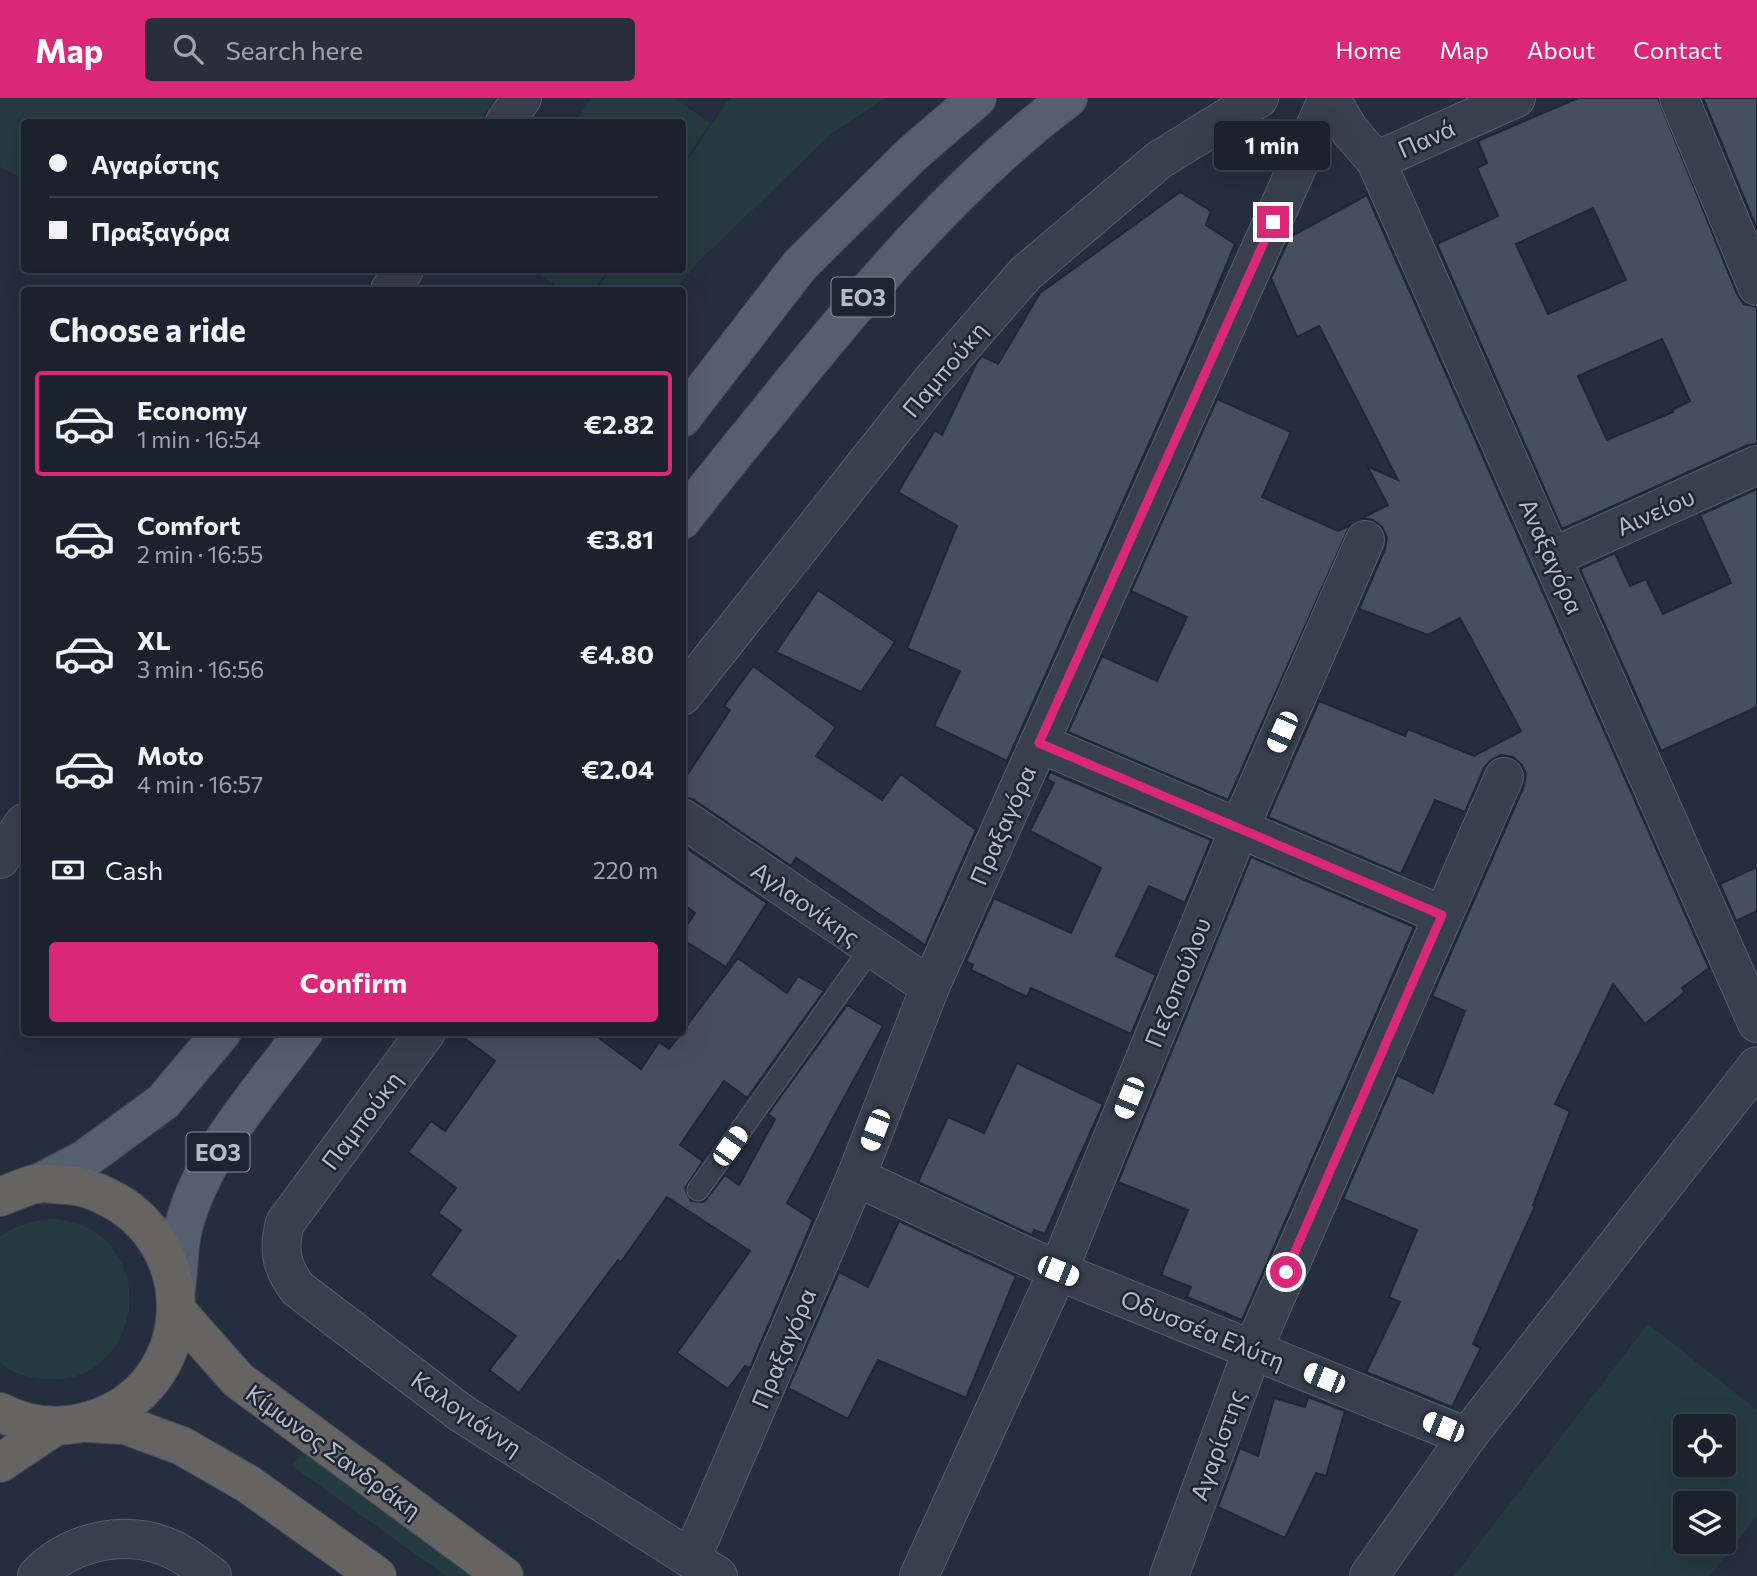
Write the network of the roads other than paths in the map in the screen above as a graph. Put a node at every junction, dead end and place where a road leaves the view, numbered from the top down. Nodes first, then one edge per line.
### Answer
1 (522, 98) edge
2 (976, 98) edge
3 (1068, 98) edge
4 (1259, 98) edge
5 (1329, 98) edge
6 (1516, 98) edge
7 (1679, 98) edge
8 (507, 119) edge
9 (1376, 161) junction
10 (1757, 286) edge
11 (686, 413) edge
12 (1757, 465) edge
13 (686, 515) edge
14 (1365, 540) dead end
15 (1553, 557) junction
16 (686, 691) edge
17 (1039, 743) junction
18 (1504, 777) dead end
19 (686, 821) edge
20 (1240, 827) junction
21 (21, 828) edge
22 (0, 859) edge
23 (1442, 915) junction
24 (871, 948) junction
25 (930, 987) junction
26 (1757, 1023) edge
27 (219, 1036) edge
28 (301, 1036) edge
29 (423, 1036) edge
30 (1757, 1066) edge
31 (856, 1177) junction
32 (37, 1184) junction
33 (698, 1190) dead end
34 (0, 1197) edge
35 (295, 1208) joint
36 (1058, 1271) junction
37 (177, 1300) junction
38 (1253, 1349) junction
39 (0, 1412) edge
40 (70, 1425) junction
41 (1467, 1437) junction
42 (0, 1463) edge
43 (705, 1568) edge
44 (37, 1576) edge
45 (212, 1576) edge
46 (377, 1576) edge
47 (504, 1576) edge
48 (919, 1576) edge
49 (1169, 1576) edge
50 (1370, 1576) edge

1 - 8 street
2 - 11 main road, ΕΟ3
3 - 13 main road, ΕΟ3
4 - 16 street, Παμπούκη
5 - 9 street, Αναξαγόρα
5 - 17 street, Πραξαγόρα
6 - 9 street, Πανά
7 - 10 street
9 - 15 street, Αναξαγόρα
12 - 15 street, Αινείου
14 - 20 street, Πεζοπούλου
15 - 26 street, Αναξαγόρα
17 - 20 street
17 - 25 street, Πραξαγόρα
18 - 23 street, Αγαρίστης
19 - 24 street, Αγλαονίκης
20 - 23 street
20 - 36 street, Πεζοπούλου
21 - 22 street
23 - 38 street, Αγαρίστης
24 - 25 street, Αγλαονίκης
24 - 33 lane
25 - 31 street, Πραξαγόρα
27 - 32 main road, ΕΟ3
28 - 37 main road, ΕΟ3
29 - 35 street, Παμπούκη
30 - 41 street
31 - 36 street, Οδυσσέα Ελύτη
31 - 43 street, Πραξαγόρα
32 - 34 highway, ΕΟ3
32 - 37 highway, ΕΟ3
35 - 43 street, Καλογιάννη
36 - 38 street, Οδυσσέα Ελύτη
36 - 48 street, Πεζοπούλου
37 - 40 highway, ΕΟ3
37 - 47 highway, Κίμωνος Σανδράκη
38 - 41 street, Οδυσσέα Ελύτη
38 - 49 street, Αγαρίστης
39 - 40 highway
40 - 42 highway, ΕΟ3
40 - 46 highway
41 - 50 street
44 - 45 street

